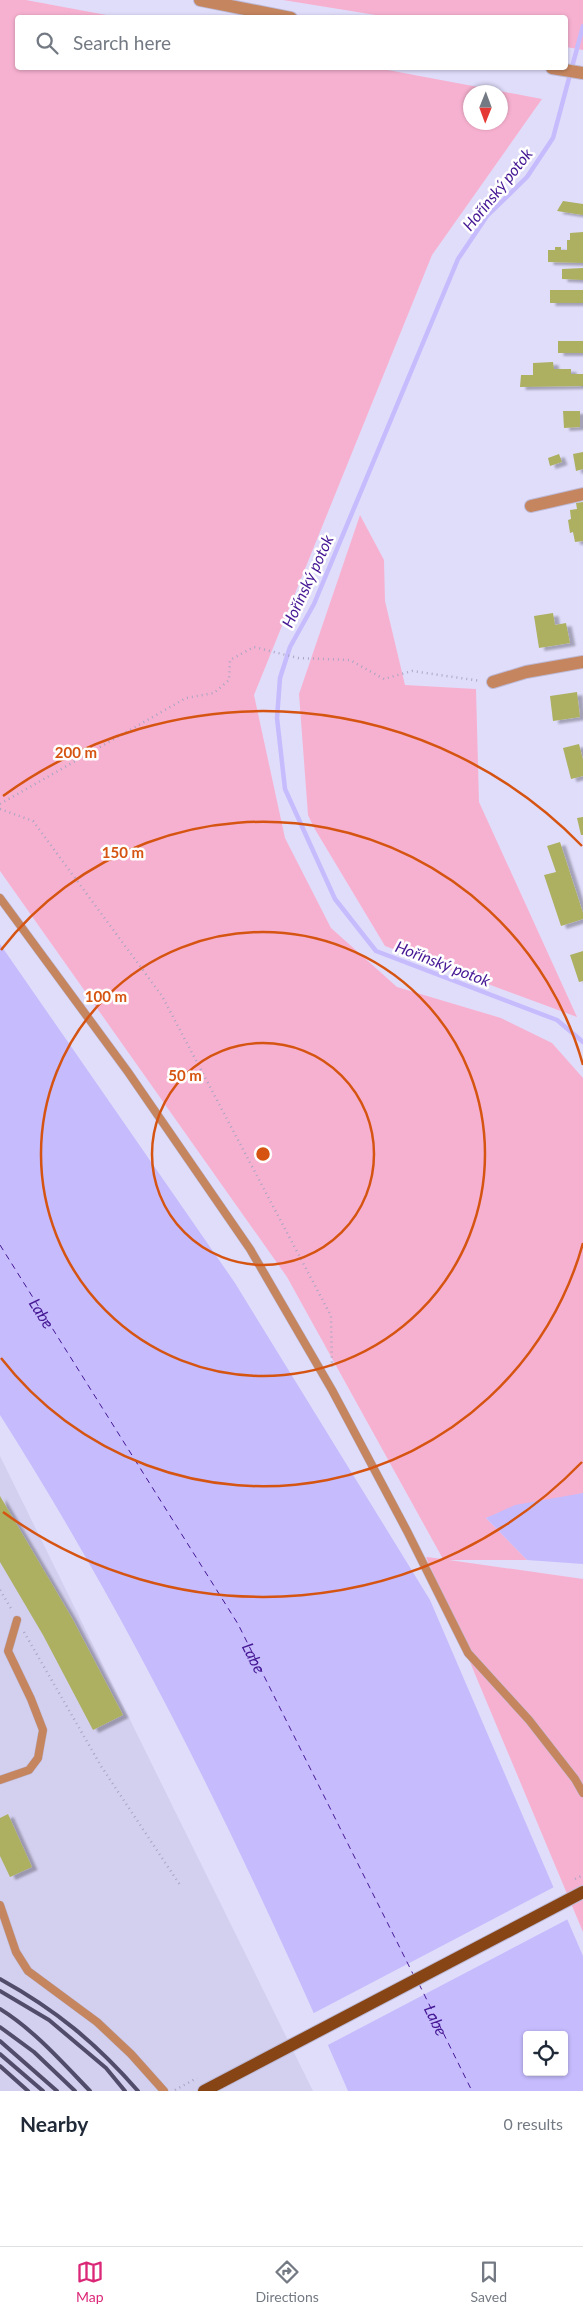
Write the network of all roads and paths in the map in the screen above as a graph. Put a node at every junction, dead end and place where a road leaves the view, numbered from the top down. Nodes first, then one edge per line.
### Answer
1 (200, 0) edge
2 (276, 15) edge
3 (564, 70) edge
4 (583, 73) edge
5 (583, 494) edge
6 (531, 506) dead end
7 (583, 662) edge
8 (493, 682) joint
9 (0, 804) edge
10 (0, 809) edge
11 (0, 898) edge
12 (332, 1390) junction
13 (0, 1590) edge
14 (17, 1620) junction
15 (0, 1780) edge
16 (583, 1793) edge
17 (180, 1885) dead end
18 (583, 1892) edge
19 (0, 1905) edge
20 (164, 2091) edge
21 (204, 2091) edge

1 - 2 street
3 - 4 street
5 - 6 street
7 - 8 street
8 - 9 path
10 - 12 path
11 - 12 lane
12 - 16 lane
13 - 14 path
14 - 15 lane
14 - 17 path
18 - 21 main road
19 - 20 lane

